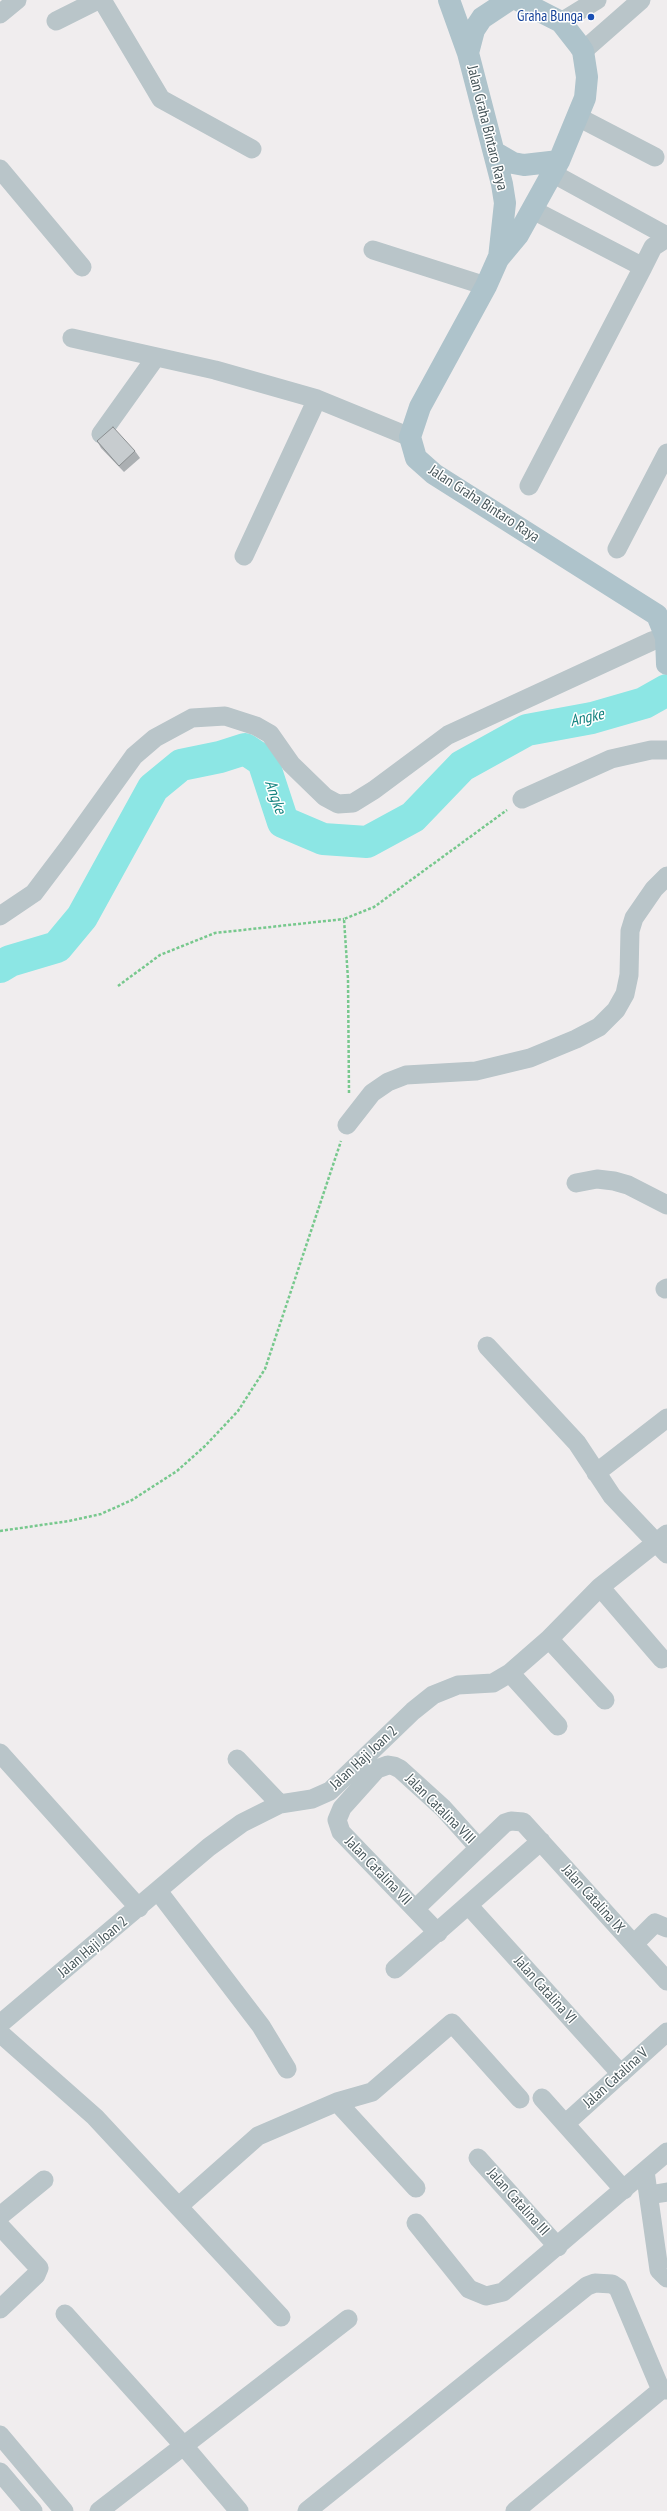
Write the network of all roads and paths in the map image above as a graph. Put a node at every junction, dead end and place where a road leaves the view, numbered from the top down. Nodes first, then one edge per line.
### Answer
1 (17, 0) edge
2 (98, 0) edge
3 (102, 0) edge
4 (449, 0) edge
5 (509, 0) edge
6 (518, 0) edge
7 (597, 0) edge
8 (606, 0) edge
9 (641, 0) edge
10 (0, 14) edge
11 (622, 17) junction
12 (56, 20) dead end
13 (561, 22) junction
14 (583, 51) junction
15 (468, 53) junction
16 (578, 116) junction
17 (252, 149) dead end
18 (494, 152) junction
19 (655, 157) dead end
20 (555, 167) junction
21 (0, 169) edge
22 (533, 210) junction
23 (667, 237) edge
24 (373, 250) dead end
25 (498, 259) junction
26 (82, 267) dead end
27 (643, 267) junction
28 (486, 286) junction
29 (72, 338) dead end
30 (156, 357) junction
31 (317, 399) junction
32 (101, 434) dead end
33 (410, 437) junction
34 (667, 453) edge
35 (529, 486) dead end
36 (617, 549) dead end
37 (244, 556) dead end
38 (666, 637) edge
39 (667, 660) edge
40 (667, 664) edge
41 (667, 750) edge
42 (522, 799) joint
43 (667, 876) edge
44 (0, 916) edge
45 (344, 919) junction
46 (118, 986) dead end
47 (346, 1125) junction
48 (576, 1183) dead end
49 (667, 1205) edge
50 (487, 1346) dead end
51 (667, 1418) edge
52 (596, 1472) junction
53 (0, 1531) edge
54 (663, 1544) edge
55 (600, 1587) junction
56 (549, 1639) junction
57 (662, 1659) dead end
58 (510, 1673) junction
59 (605, 1700) dead end
60 (558, 1726) dead end
61 (0, 1753) edge
62 (237, 1759) dead end
63 (362, 1784) joint
64 (280, 1804) junction
65 (541, 1841) junction
66 (479, 1848) junction
67 (158, 1891) junction
68 (469, 1906) junction
69 (139, 1908) junction
70 (415, 1909) junction
71 (667, 1928) edge
72 (438, 1933) junction
73 (634, 1944) junction
74 (395, 1969) dead end
75 (667, 1982) edge
76 (0, 2024) edge
77 (667, 2032) edge
78 (0, 2033) edge
79 (287, 2070) dead end
80 (621, 2074) junction
81 (542, 2098) dead end
82 (520, 2099) dead end
83 (337, 2102) junction
84 (565, 2124) junction
85 (667, 2152) edge
86 (478, 2158) dead end
87 (645, 2171) junction
88 (44, 2180) dead end
89 (416, 2188) dead end
90 (624, 2190) junction
91 (658, 2193) edge
92 (179, 2206) junction
93 (0, 2216) edge
94 (416, 2223) dead end
95 (0, 2226) edge
96 (558, 2247) junction
97 (667, 2278) edge
98 (0, 2309) edge
99 (65, 2314) dead end
100 (281, 2317) dead end
101 (348, 2319) dead end
102 (664, 2390) edge
103 (0, 2435) edge
104 (183, 2445) junction
105 (0, 2472) edge
106 (33, 2511) edge
107 (64, 2511) edge
108 (99, 2511) edge
109 (239, 2511) edge
110 (307, 2511) edge
111 (515, 2511) edge

1 - 10 street
2 - 12 street
3 - 17 street
4 - 15 main road, Jalan Graha Bintaro Raya
5 - 15 main road
6 - 13 main road, Jalan Graha Bintaro Raya
7 - 13 street
8 - 11 street
9 - 11 street
11 - 14 street
13 - 14 main road, Jalan Graha Bintaro Raya
14 - 16 main road, Jalan Graha Bintaro Raya
15 - 18 main road, Jalan Graha Bintaro Raya
16 - 19 street
16 - 20 main road, Jalan Graha Bintaro Raya
18 - 20 main road
18 - 25 main road, Jalan Graha Bintaro Raya
20 - 22 main road, Jalan Graha Bintaro Raya
20 - 23 street
21 - 26 street
22 - 25 main road, Jalan Graha Bintaro Raya
22 - 27 street
23 - 27 street
24 - 28 street
25 - 28 main road, Jalan Graha Bintaro Raya
27 - 35 street
28 - 33 main road, Jalan Graha Bintaro Raya
29 - 30 street
30 - 31 street
30 - 32 street
31 - 33 street
31 - 37 street
33 - 38 main road, Jalan Graha Bintaro Raya
34 - 36 street
38 - 39 main road, Jalan Graha Bintaro Raya
38 - 44 street
39 - 40 main road, Jalan Graha Bintaro Raya
41 - 42 street
42 - 45 path
43 - 47 street
45 - 46 path
45 - 47 path
47 - 53 path
48 - 49 street
50 - 52 street
51 - 52 street
52 - 54 street
54 - 55 street, Jalan Haji Joan 2
55 - 56 street, Jalan Haji Joan 2
55 - 57 street
56 - 58 street, Jalan Haji Joan 2
56 - 59 street
58 - 60 street
58 - 64 street, Jalan Haji Joan 2
61 - 69 street
62 - 64 street
63 - 66 street, Jalan Catalina VIII
63 - 70 street, Jalan Catalina VII
64 - 67 street, Jalan Haji Joan 2
65 - 66 street, Jalan Catalina IX
65 - 68 street
65 - 73 street, Jalan Catalina IX
66 - 70 street
67 - 69 street, Jalan Haji Joan 2
67 - 79 street
68 - 72 street
68 - 80 street, Jalan Catalina VI
69 - 76 street, Jalan Haji Joan 2
70 - 72 street, Jalan Catalina VII
71 - 73 street
72 - 74 street
73 - 75 street, Jalan Catalina IX
77 - 80 street, Jalan Catalina V
78 - 92 street
80 - 84 street, Jalan Catalina V
81 - 84 street
82 - 83 street
83 - 89 street
83 - 92 street
84 - 90 street
85 - 87 street
86 - 96 street, Jalan Catalina III
87 - 90 street
87 - 91 street
88 - 93 street
90 - 96 street
91 - 97 street
92 - 100 street
94 - 96 street
95 - 98 street
99 - 104 street
101 - 104 street
102 - 110 street
102 - 111 street
103 - 107 street
104 - 108 street
104 - 109 street
105 - 106 street

